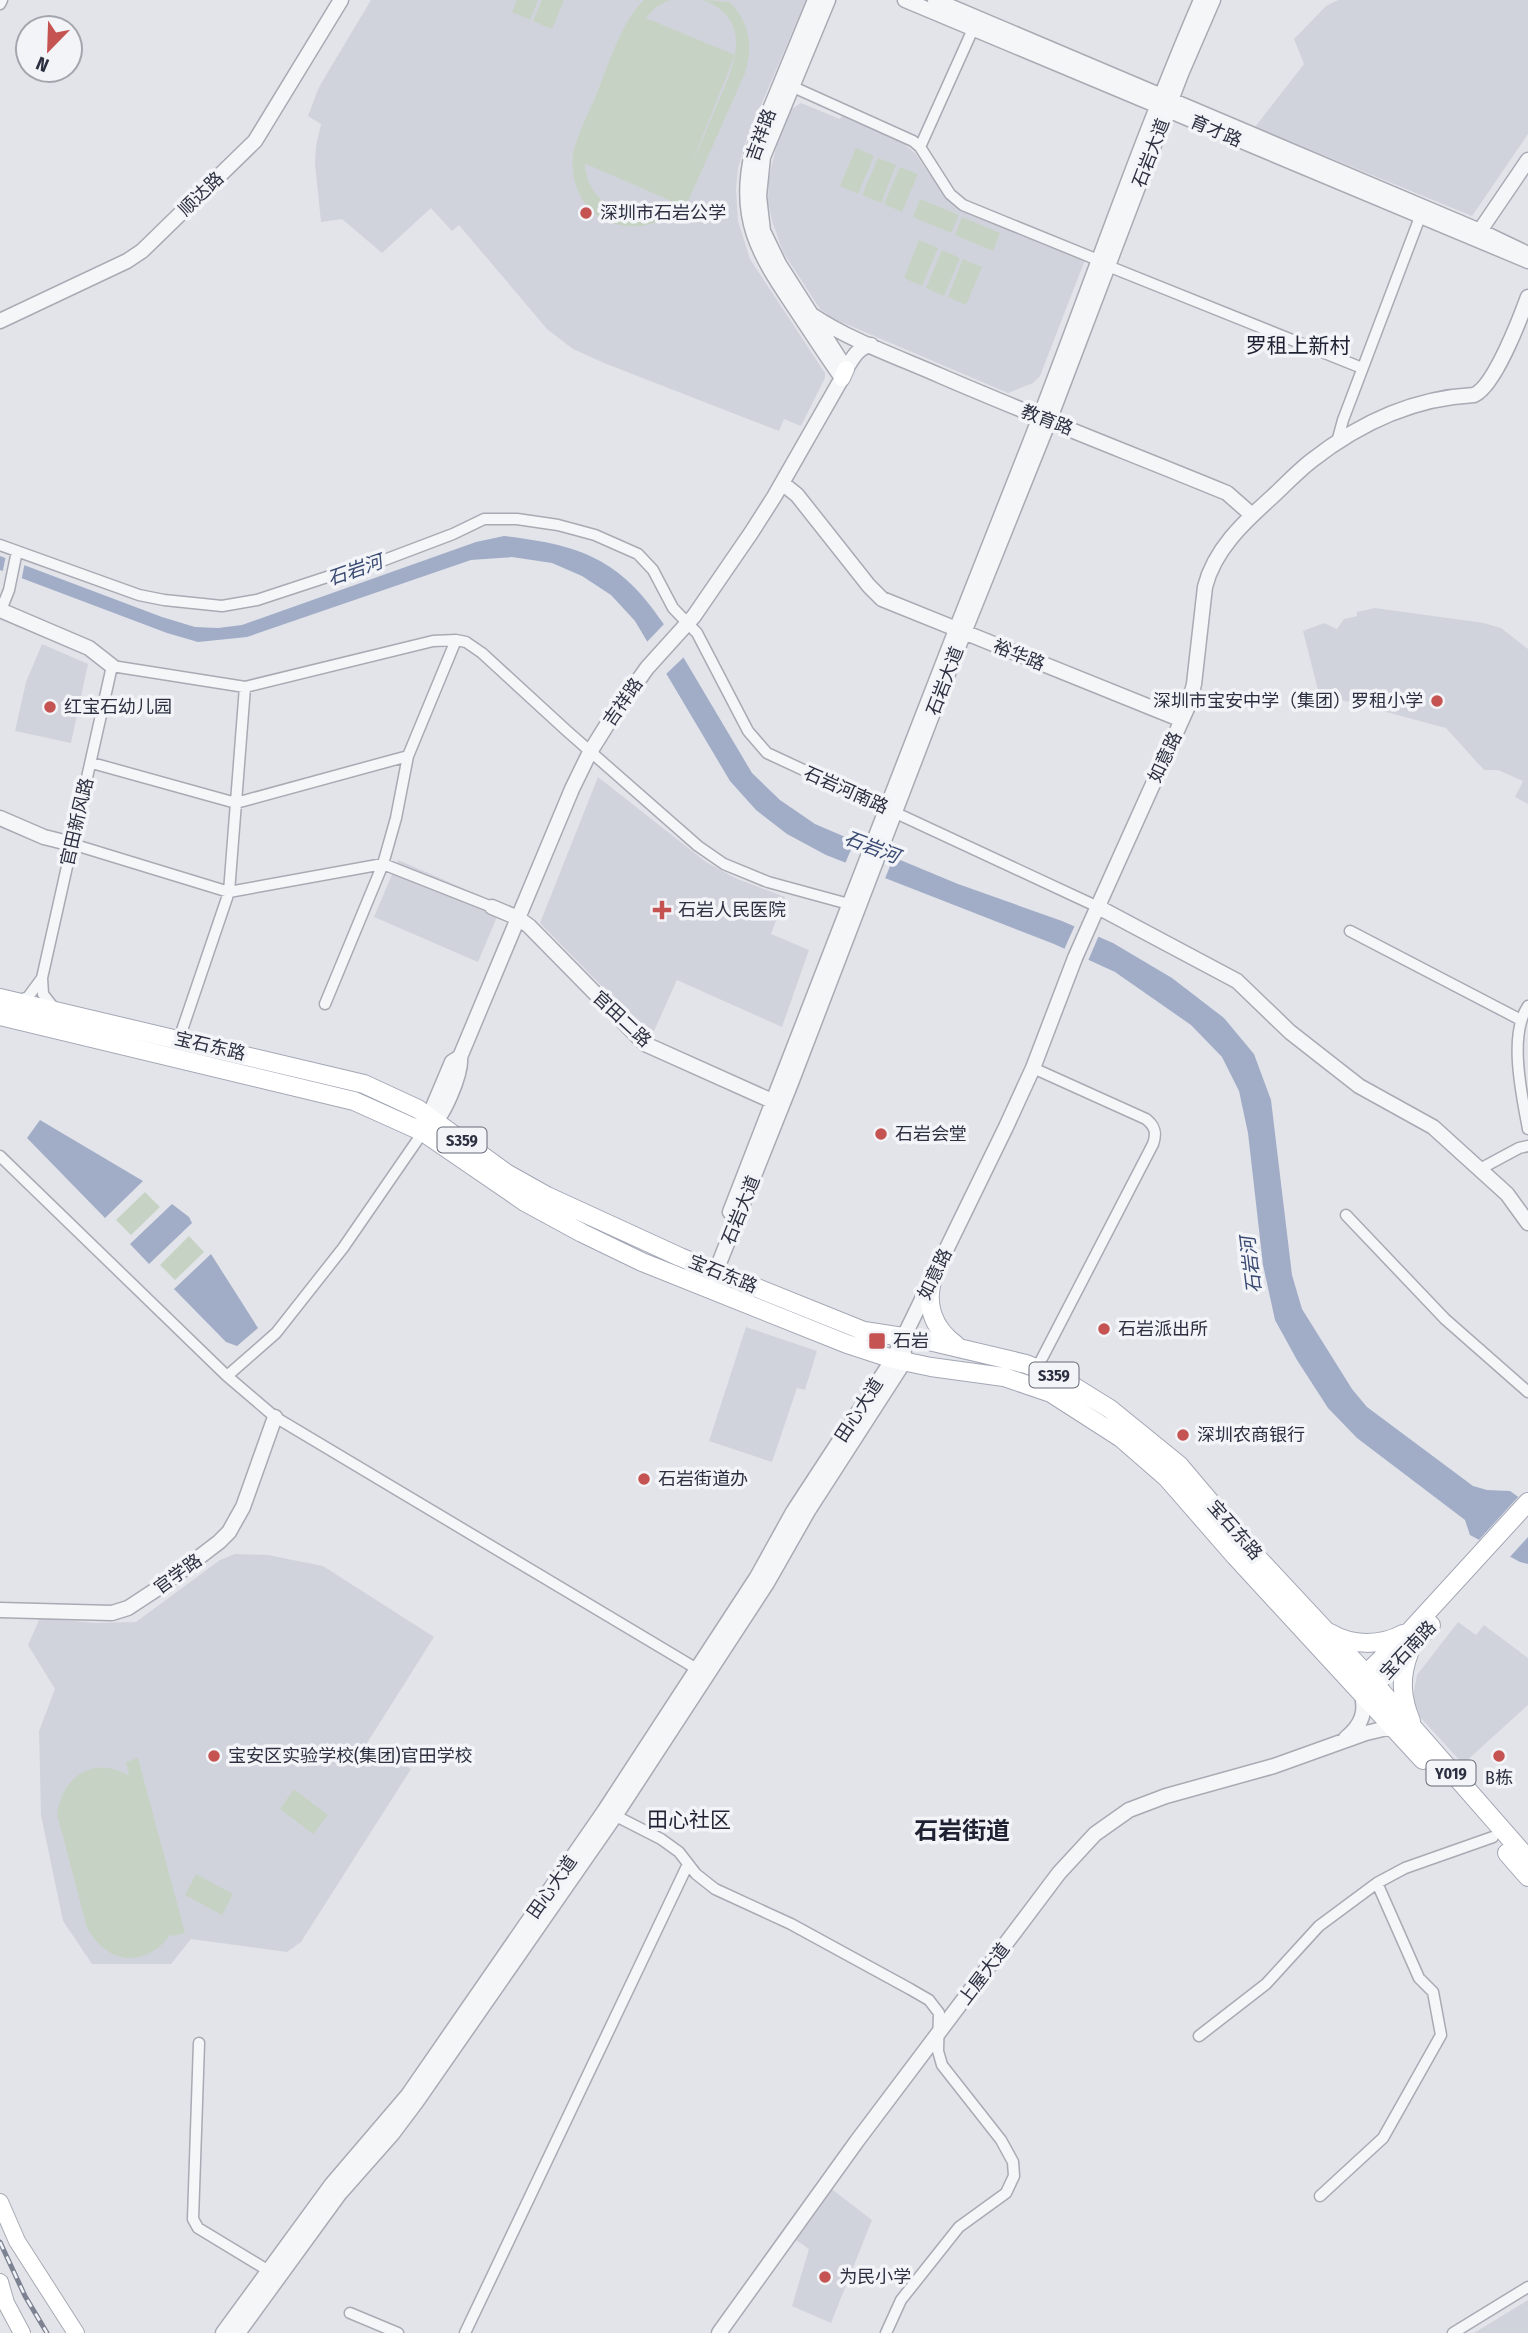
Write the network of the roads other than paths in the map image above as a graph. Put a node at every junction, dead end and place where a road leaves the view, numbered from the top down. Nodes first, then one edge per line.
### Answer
1 (341, 0) edge
2 (815, 0) edge
3 (828, 0) edge
4 (905, 0) edge
5 (935, 0) edge
6 (1201, 0) edge
7 (1213, 0) edge
8 (972, 29) junction
9 (791, 86) junction
10 (1164, 103) junction
11 (919, 147) junction
12 (1528, 160) edge
13 (1420, 217) junction
14 (1477, 235) junction
15 (1528, 254) edge
16 (1528, 261) edge
17 (1103, 263) junction
18 (1528, 297) edge
19 (811, 315) junction
20 (0, 321) edge
21 (871, 345) junction
22 (1362, 368) junction
23 (844, 374) junction
24 (1044, 419) junction
25 (1337, 442) junction
26 (782, 483) junction
27 (1252, 514) junction
28 (0, 545) edge
29 (17, 554) junction
30 (0, 610) edge
31 (688, 623) junction
32 (959, 631) junction
33 (456, 640) junction
34 (112, 666) junction
35 (245, 687) junction
36 (1182, 720) junction
37 (590, 752) junction
38 (408, 756) junction
39 (92, 763) junction
40 (236, 803) junction
41 (890, 809) junction
42 (0, 818) edge
43 (72, 844) junction
44 (383, 864) junction
45 (229, 891) junction
46 (853, 905) junction
47 (492, 907) joint
48 (1098, 907) junction
49 (518, 918) junction
50 (1350, 931) dead end
51 (42, 978) junction
52 (7, 1000) edge
53 (325, 1004) dead end
54 (1528, 1006) edge
55 (61, 1012) junction
56 (0, 1016) edge
57 (1521, 1020) junction
58 (179, 1039) junction
59 (1033, 1068) junction
60 (772, 1101) junction
61 (430, 1123) junction
62 (1528, 1129) edge
63 (1528, 1146) edge
64 (0, 1156) edge
65 (1479, 1169) junction
66 (1346, 1214) dead end
67 (1528, 1223) edge
68 (711, 1270) junction
69 (934, 1275) junction
70 (709, 1289) junction
71 (904, 1337) junction
72 (962, 1348) junction
73 (899, 1360) junction
74 (1037, 1368) junction
75 (226, 1376) junction
76 (1528, 1392) edge
77 (275, 1417) junction
78 (1528, 1502) edge
79 (1528, 1520) edge
80 (1482, 1561) junction
81 (0, 1610) edge
82 (1326, 1630) junction
83 (1411, 1638) junction
84 (697, 1669) junction
85 (1367, 1683) junction
86 (1396, 1730) junction
87 (1418, 1737) junction
88 (1342, 1741) junction
89 (610, 1813) junction
90 (1493, 1837) junction
91 (1528, 1859) edge
92 (688, 1864) junction
93 (1528, 1877) edge
94 (1377, 1883) junction
95 (938, 2036) junction
96 (1199, 2036) dead end
97 (199, 2043) dead end
98 (1320, 2196) dead end
99 (0, 2202) edge
100 (269, 2271) junction
101 (0, 2282) edge
102 (1528, 2287) edge
103 (350, 2313) dead end
104 (22, 2333) edge
105 (76, 2333) edge
106 (223, 2333) edge
107 (238, 2333) edge
108 (398, 2333) edge
109 (465, 2333) edge
110 (719, 2333) edge
111 (886, 2333) edge
112 (1453, 2333) edge

1 - 20 street, 顺达路
2 - 23 street, 吉祥路
3 - 9 street, 吉祥路
4 - 8 street, 育才路
5 - 10 street, 育才路
6 - 10 street, 石岩大道
7 - 10 street, 石岩大道
8 - 10 street, 育才路
8 - 11 street
9 - 11 street
9 - 19 street, 吉祥路
10 - 13 street, 育才路
10 - 14 street, 育才路
10 - 17 street, 石岩大道
11 - 17 street
12 - 14 street
13 - 14 street, 育才路
13 - 22 street
14 - 15 street, 育才路
14 - 16 street, 育才路
17 - 22 street
17 - 24 street, 石岩大道
18 - 25 street, 如意路
19 - 21 street, 教育路
19 - 23 street, 吉祥路
21 - 23 street
21 - 24 street, 教育路
22 - 25 street
23 - 26 street, 吉祥路
24 - 27 street, 教育路
24 - 32 street, 石岩大道
25 - 27 street, 如意路
26 - 31 street, 吉祥路
26 - 32 street, 裕华路
27 - 36 street, 如意路
28 - 29 street, 石岩河南路
29 - 30 street
29 - 31 street, 石岩河南路
30 - 34 street
31 - 37 street, 吉祥路
31 - 41 street, 石岩河南路
32 - 36 street, 裕华路
32 - 41 street, 石岩大道
33 - 35 street
33 - 37 street
33 - 38 street
34 - 35 street
34 - 39 street, 官田新风路
35 - 40 street
36 - 48 street, 如意路
37 - 46 street
37 - 49 street, 吉祥路
38 - 40 street
38 - 44 street
39 - 40 street
39 - 43 street, 官田新风路
40 - 45 street
41 - 46 street, 石岩大道
41 - 48 street, 石岩河南路
42 - 43 street
43 - 45 street
43 - 51 street, 官田新风路
44 - 45 street
44 - 47 street
44 - 53 street
45 - 58 street
46 - 60 street, 石岩大道
46 - 68 street, 石岩大道
47 - 49 street, 官田二路
48 - 59 street, 如意路, bridge
48 - 65 street
49 - 60 street, 官田二路
49 - 61 street, 吉祥路
50 - 57 street
51 - 52 street
51 - 55 street
52 - 55 main road, 宝石东路 / S359
54 - 57 street
55 - 58 main road, 宝石东路 / S359
56 - 61 main road, 宝石东路 / S359
57 - 62 street
58 - 61 main road, 宝石东路 / S359
59 - 69 street, 如意路
59 - 74 street
60 - 68 street, 石岩大道
61 - 68 main road, 宝石东路 / S359
61 - 70 main road, 宝石东路 / S359
61 - 75 street
63 - 65 street
64 - 75 street
65 - 67 street
66 - 76 street
68 - 70 street, 石岩大道
68 - 71 main road, 宝石东路 / S359
69 - 71 street, 如意路
69 - 72 main road
70 - 73 main road, 宝石东路 / S359
71 - 72 main road, 宝石东路 / S359
71 - 73 street, 田心大道
72 - 74 main road, 宝石东路 / S359
73 - 84 street, 田心大道
73 - 85 main road, 宝石东路 / S359
73 - 89 street, 田心大道
74 - 82 main road, 宝石东路 / S359
75 - 77 street
77 - 81 street, 官学路
77 - 84 street
78 - 80 main road, S359
79 - 80 main road, S359
80 - 83 main road, 宝石南路 / S359
82 - 83 main road, S359
82 - 85 main road, 宝石东路 / S359
83 - 85 main road, 宝石南路 / S359
83 - 87 main road
84 - 89 street, 田心大道
85 - 86 main road, Y019
85 - 87 main road, Y019
85 - 88 street
86 - 88 street, 上屋大道
86 - 90 main road, Y019
87 - 91 main road, Y019
88 - 95 street, 上屋大道
89 - 92 street
89 - 100 street, 田心大道
89 - 107 street, 田心大道
90 - 93 main road, Y019
90 - 94 street
92 - 95 street
92 - 109 street
94 - 96 street
94 - 98 street
95 - 110 street, 上屋大道
95 - 111 street
97 - 100 street
99 - 105 main road
100 - 106 street, 田心大道
101 - 104 main road
102 - 112 street
103 - 108 street

